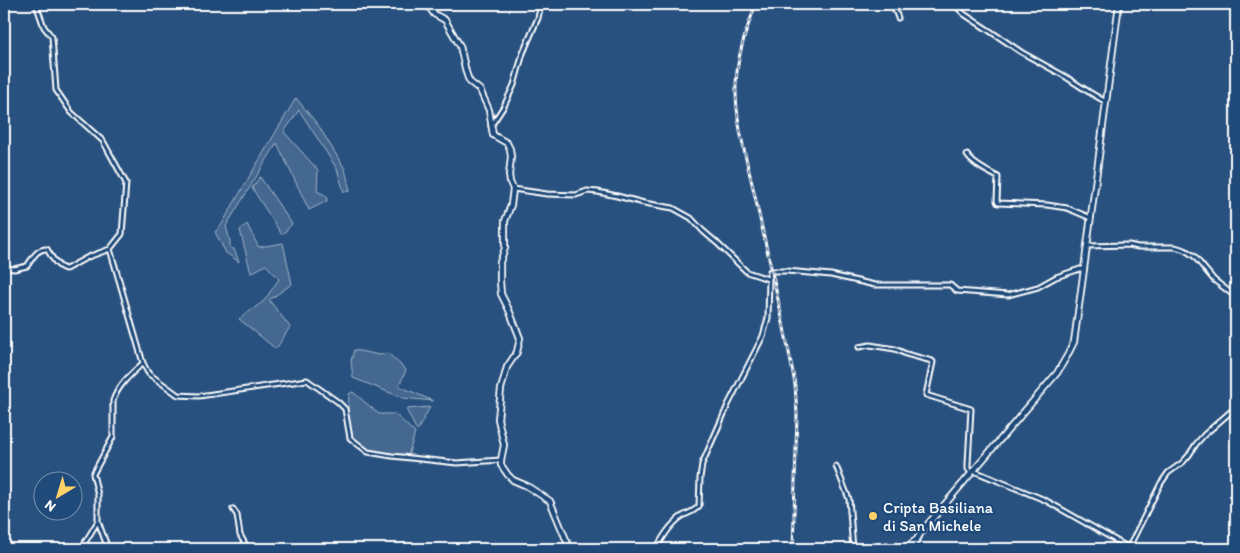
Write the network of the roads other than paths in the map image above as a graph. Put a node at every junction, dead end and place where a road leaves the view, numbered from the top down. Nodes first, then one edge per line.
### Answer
1 (36, 4) edge
2 (427, 4) edge
3 (541, 4) edge
4 (892, 4) edge
5 (954, 4) edge
6 (1119, 4) edge
7 (898, 18) dead end
8 (1106, 102) junction
9 (491, 126) junction
10 (967, 155) dead end
11 (513, 190) junction
12 (1091, 218) junction
13 (1087, 246) junction
14 (110, 249) junction
15 (4, 261) edge
16 (1084, 269) junction
17 (769, 279) junction
18 (1236, 297) edge
19 (858, 347) dead end
20 (143, 363) junction
21 (1236, 407) edge
22 (501, 460) junction
23 (836, 466) dead end
24 (973, 472) junction
25 (233, 508) dead end
26 (98, 521) junction
27 (917, 539) junction
28 (81, 549) edge
29 (108, 549) edge
30 (248, 549) edge
31 (570, 549) edge
32 (656, 549) edge
33 (852, 549) edge
34 (905, 549) edge
35 (912, 549) edge
36 (1129, 549) edge

1 - 14 street
2 - 9 street
3 - 9 street
4 - 7 street
5 - 8 street
6 - 8 street
8 - 12 street
9 - 11 street
10 - 12 street
11 - 17 street
11 - 22 street
12 - 13 street
13 - 16 street
13 - 18 street
14 - 15 street
14 - 20 street
16 - 17 street
16 - 24 street
17 - 32 street
19 - 24 street
20 - 22 street
20 - 26 street
21 - 36 street
22 - 31 street
23 - 33 street
24 - 27 street
24 - 36 street
25 - 30 street
26 - 28 street
26 - 29 street
27 - 34 street
27 - 35 street

